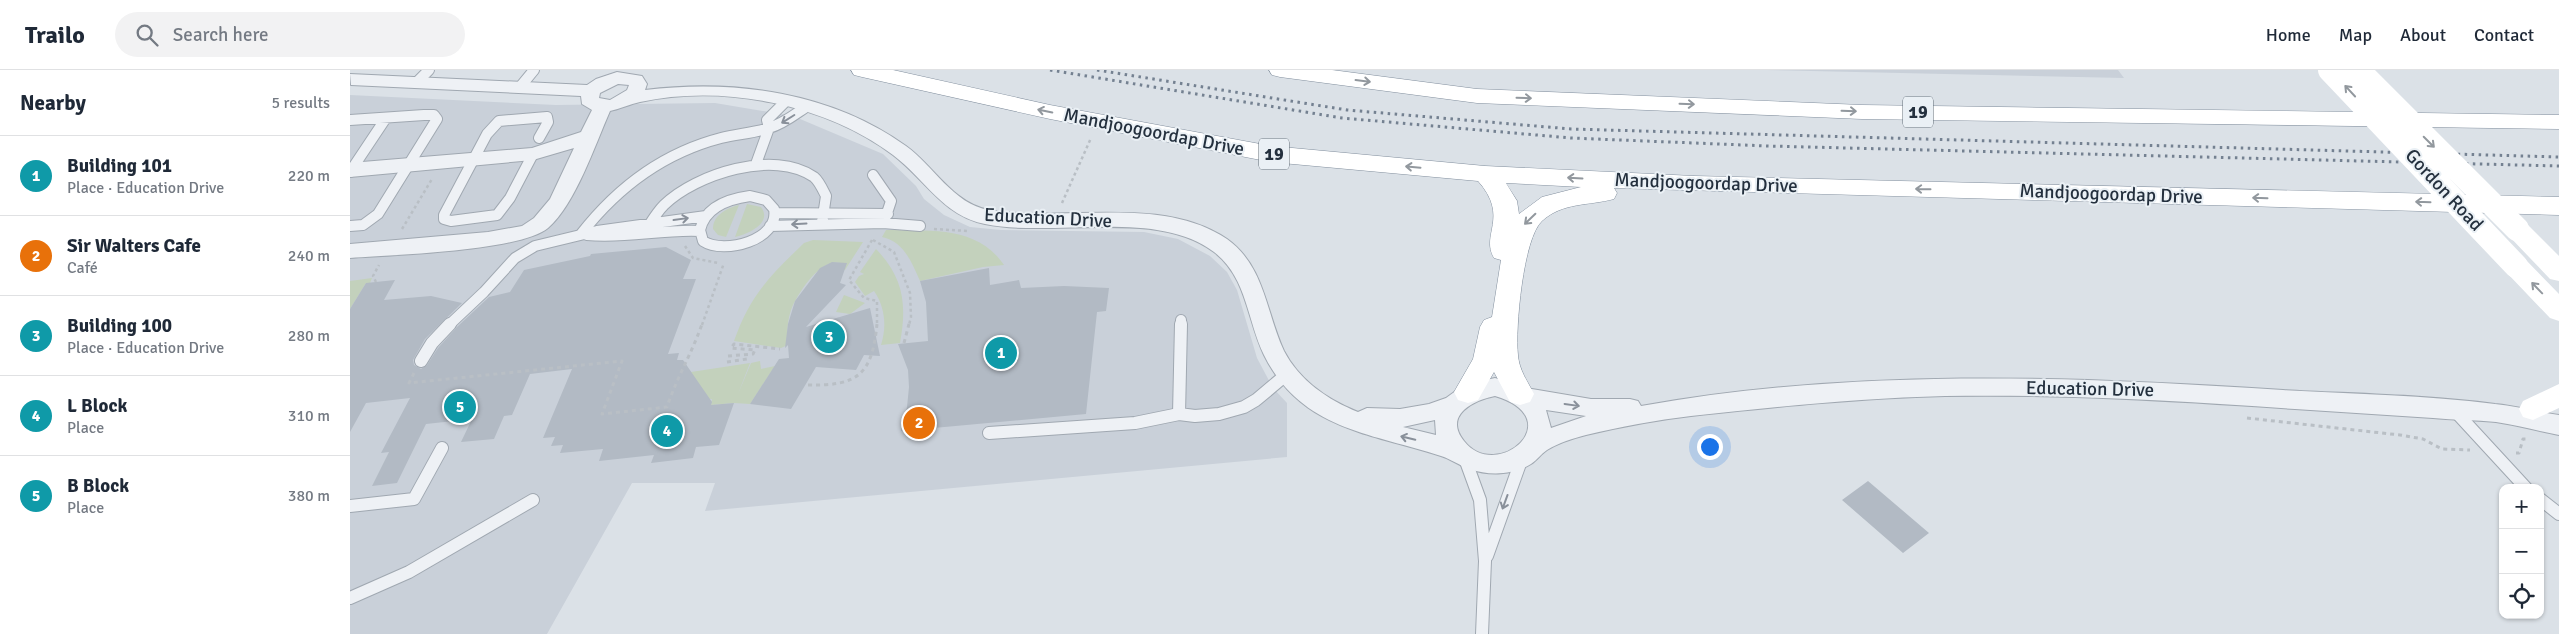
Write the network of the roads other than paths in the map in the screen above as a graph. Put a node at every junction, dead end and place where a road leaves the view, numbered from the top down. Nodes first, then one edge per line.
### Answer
1 (429, 70) edge
2 (534, 70) edge
3 (862, 70) edge
4 (1280, 70) edge
5 (2330, 70) edge
6 (2358, 70) edge
7 (352, 76) edge
8 (416, 83) junction
9 (520, 87) junction
10 (630, 97) junction
11 (597, 99) junction
12 (785, 102) junction
13 (806, 107) junction
14 (386, 118) junction
15 (350, 120) edge
16 (2559, 122) edge
17 (769, 128) junction
18 (590, 136) junction
19 (536, 146) junction
20 (473, 159) junction
21 (756, 164) junction
22 (408, 165) junction
23 (350, 170) edge
24 (1485, 174) junction
25 (873, 175) dead end
26 (1694, 184) junction
27 (2559, 206) edge
28 (775, 213) junction
29 (706, 216) junction
30 (824, 218) junction
31 (886, 218) junction
32 (350, 226) edge
33 (770, 226) junction
34 (924, 227) road end
35 (646, 228) junction
36 (700, 231) junction
37 (581, 234) junction
38 (350, 251) edge
39 (2555, 267) edge
40 (2559, 311) edge
41 (1181, 320) dead end
42 (420, 361) road end
43 (1287, 374) junction
44 (2559, 395) edge
45 (1522, 396) junction
46 (1460, 399) junction
47 (1683, 408) junction
48 (2546, 408) edge
49 (2454, 411) junction
50 (2496, 413) junction
51 (1179, 414) junction
52 (1344, 415) junction
53 (2559, 425) edge
54 (988, 433) dead end
55 (442, 448) dead end
56 (1529, 450) junction
57 (1460, 453) junction
58 (2522, 484) edge
59 (533, 500) dead end
60 (2544, 502) edge
61 (350, 506) edge
62 (2559, 514) edge
63 (1485, 562) junction
64 (350, 598) edge
65 (1482, 634) edge

1 - 8 lane
2 - 9 lane
24 -> 3 main road, Mandjoogoordap Drive / 19
4 -> 16 main road, 19
40 -> 5 main road, Gordon Road, bridge
6 -> 39 main road, Gordon Road, bridge
7 - 8 street
8 - 9 street
9 - 11 street
10 - 11 street, Education Drive
10 - 11 street
10 - 12 street, Education Drive
11 - 18 street
12 - 13 street, Education Drive
12 - 17 lane
13 -> 17 lane
13 - 43 street, Education Drive
14 - 15 lane
14 - 22 lane
14 - 23 lane
17 - 21 lane
17 - 37 lane
18 - 19 street
18 - 38 street
19 - 20 street
19 - 20 lane
19 - 20 lane
20 - 22 street
21 - 30 lane
21 - 35 lane
22 - 23 street
22 - 32 lane
26 -> 24 main road, Mandjoogoordap Drive / 19
24 - 46 main road
25 - 31 lane
27 -> 26 main road, Mandjoogoordap Drive / 19
26 -> 45 main road
28 - 29 lane
28 - 30 lane
28 - 33 lane
35 -> 29 lane
29 - 36 lane
30 - 31 lane
30 -> 33 lane
31 - 34 lane
33 - 36 lane
35 - 36 lane
35 - 37 lane
37 - 42 lane
41 - 51 lane
43 - 51 lane
43 - 52 street, Education Drive
44 - 48 main road
45 - 46 street
45 -> 47 street, Education Drive
45 - 56 street
46 - 52 street, Education Drive
46 - 57 street
47 - 49 street, Education Drive
47 - 56 street, Education Drive
48 - 50 street, Education Drive
49 - 50 street, Education Drive
49 - 58 lane
50 - 53 street, Education Drive
51 - 54 lane
57 -> 52 street, Education Drive
55 - 61 lane
56 - 57 street
56 -> 63 lane
57 - 63 lane
59 - 64 lane
60 - 62 lane
63 - 65 lane

